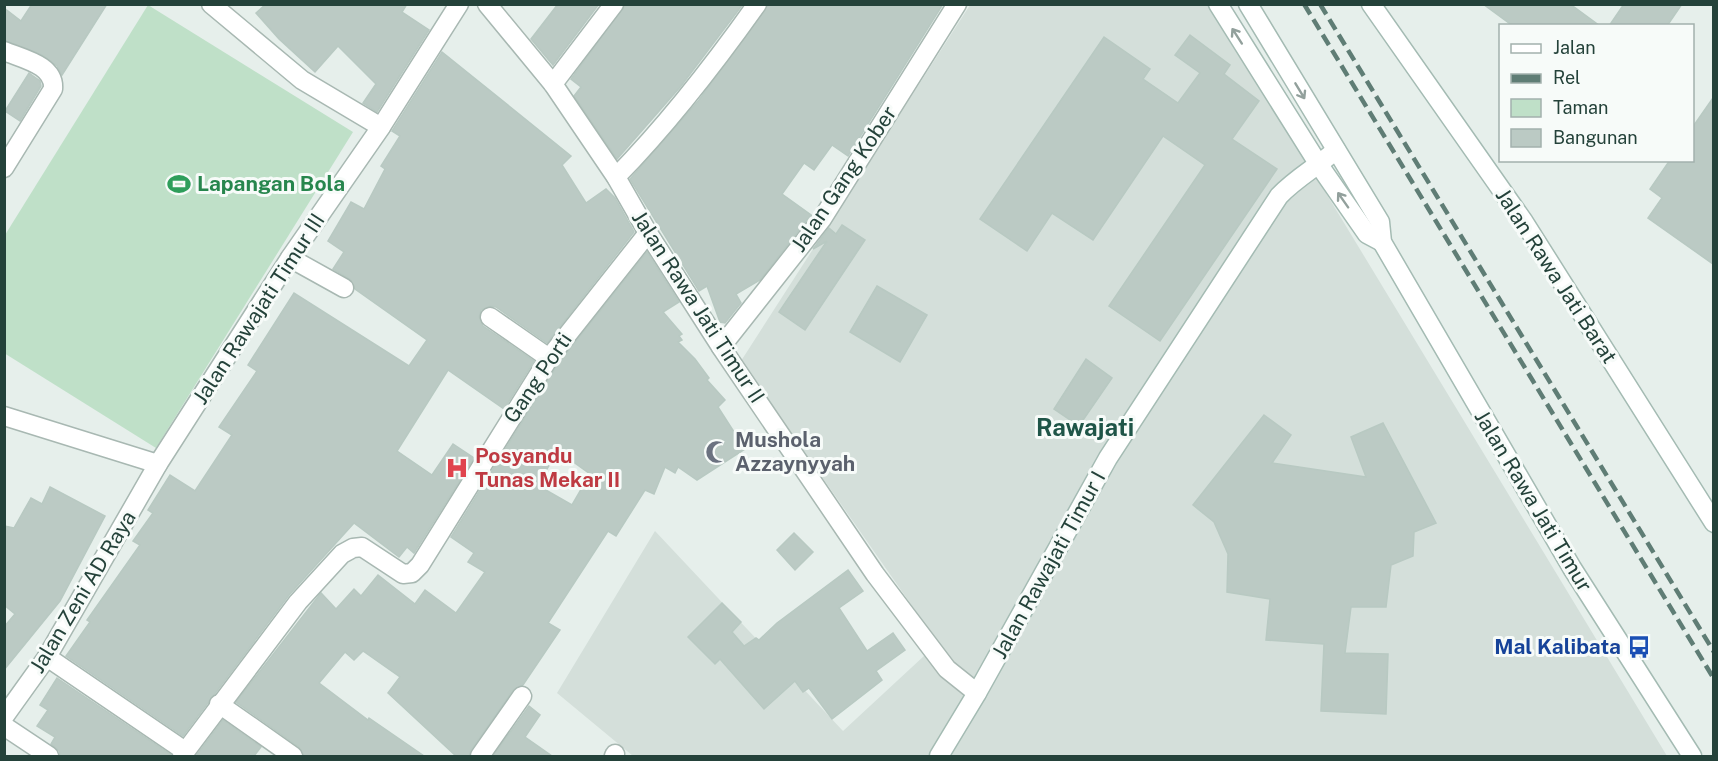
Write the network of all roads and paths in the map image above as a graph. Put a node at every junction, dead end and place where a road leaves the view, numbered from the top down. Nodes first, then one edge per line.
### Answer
1 (211, 4) edge
2 (459, 4) edge
3 (614, 4) edge
4 (757, 4) edge
5 (957, 4) edge
6 (1218, 4) edge
7 (1248, 4) edge
8 (1371, 4) edge
9 (492, 7) edge
10 (4, 51) edge
11 (553, 84) junction
12 (381, 128) junction
13 (1336, 150) junction
14 (1319, 165) junction
15 (4, 168) edge
16 (616, 177) junction
17 (648, 233) junction
18 (1382, 242) junction
19 (290, 258) junction
20 (344, 288) dead end
21 (490, 317) dead end
22 (721, 347) junction
23 (549, 358) junction
24 (4, 416) edge
25 (158, 464) junction
26 (1713, 523) edge
27 (47, 657) junction
28 (977, 693) junction
29 (522, 696) dead end
30 (219, 704) junction
31 (4, 717) edge
32 (4, 726) edge
33 (183, 754) edge
34 (49, 756) edge
35 (293, 756) edge
36 (480, 756) edge
37 (939, 756) edge
38 (1692, 756) edge

1 - 12 street
2 - 12 street, Jalan Rawajati Timur III
3 - 11 street
4 - 16 street
5 - 22 street, Jalan Gang Kober
14 -> 6 street, Jalan Rawa Jati Timur
7 -> 13 street, Jalan Rawa Jati Timur
8 - 26 street, Jalan Rawa Jati Barat
9 - 11 street, Jalan Rawa Jati Timur II
10 - 15 street
11 - 16 street, Jalan Rawa Jati Timur II
12 - 19 street, Jalan Rawajati Timur III
13 - 14 street, Jalan Rawajati Timur I
13 - 18 street, Jalan Rawa Jati Timur
18 -> 14 street, Jalan Rawa Jati Timur
14 - 28 street, Jalan Rawajati Timur I
16 - 17 street, Jalan Rawa Jati Timur II
17 - 22 street, Jalan Rawa Jati Timur II
17 - 23 street, Gang Porti
18 - 38 street, Jalan Rawa Jati Timur
19 - 20 street
19 - 25 street, Jalan Rawajati Timur III
21 - 23 street
22 - 28 street, Jalan Rawa Jati Timur II
23 - 30 street, Gang Porti
24 - 25 street
25 - 27 street, Jalan Zeni AD Raya
27 - 31 street, Jalan Zeni AD Raya
27 - 33 street
28 - 37 street, Jalan Rawajati Timur I
29 - 36 street
30 - 33 street
30 - 35 street
32 - 34 street

